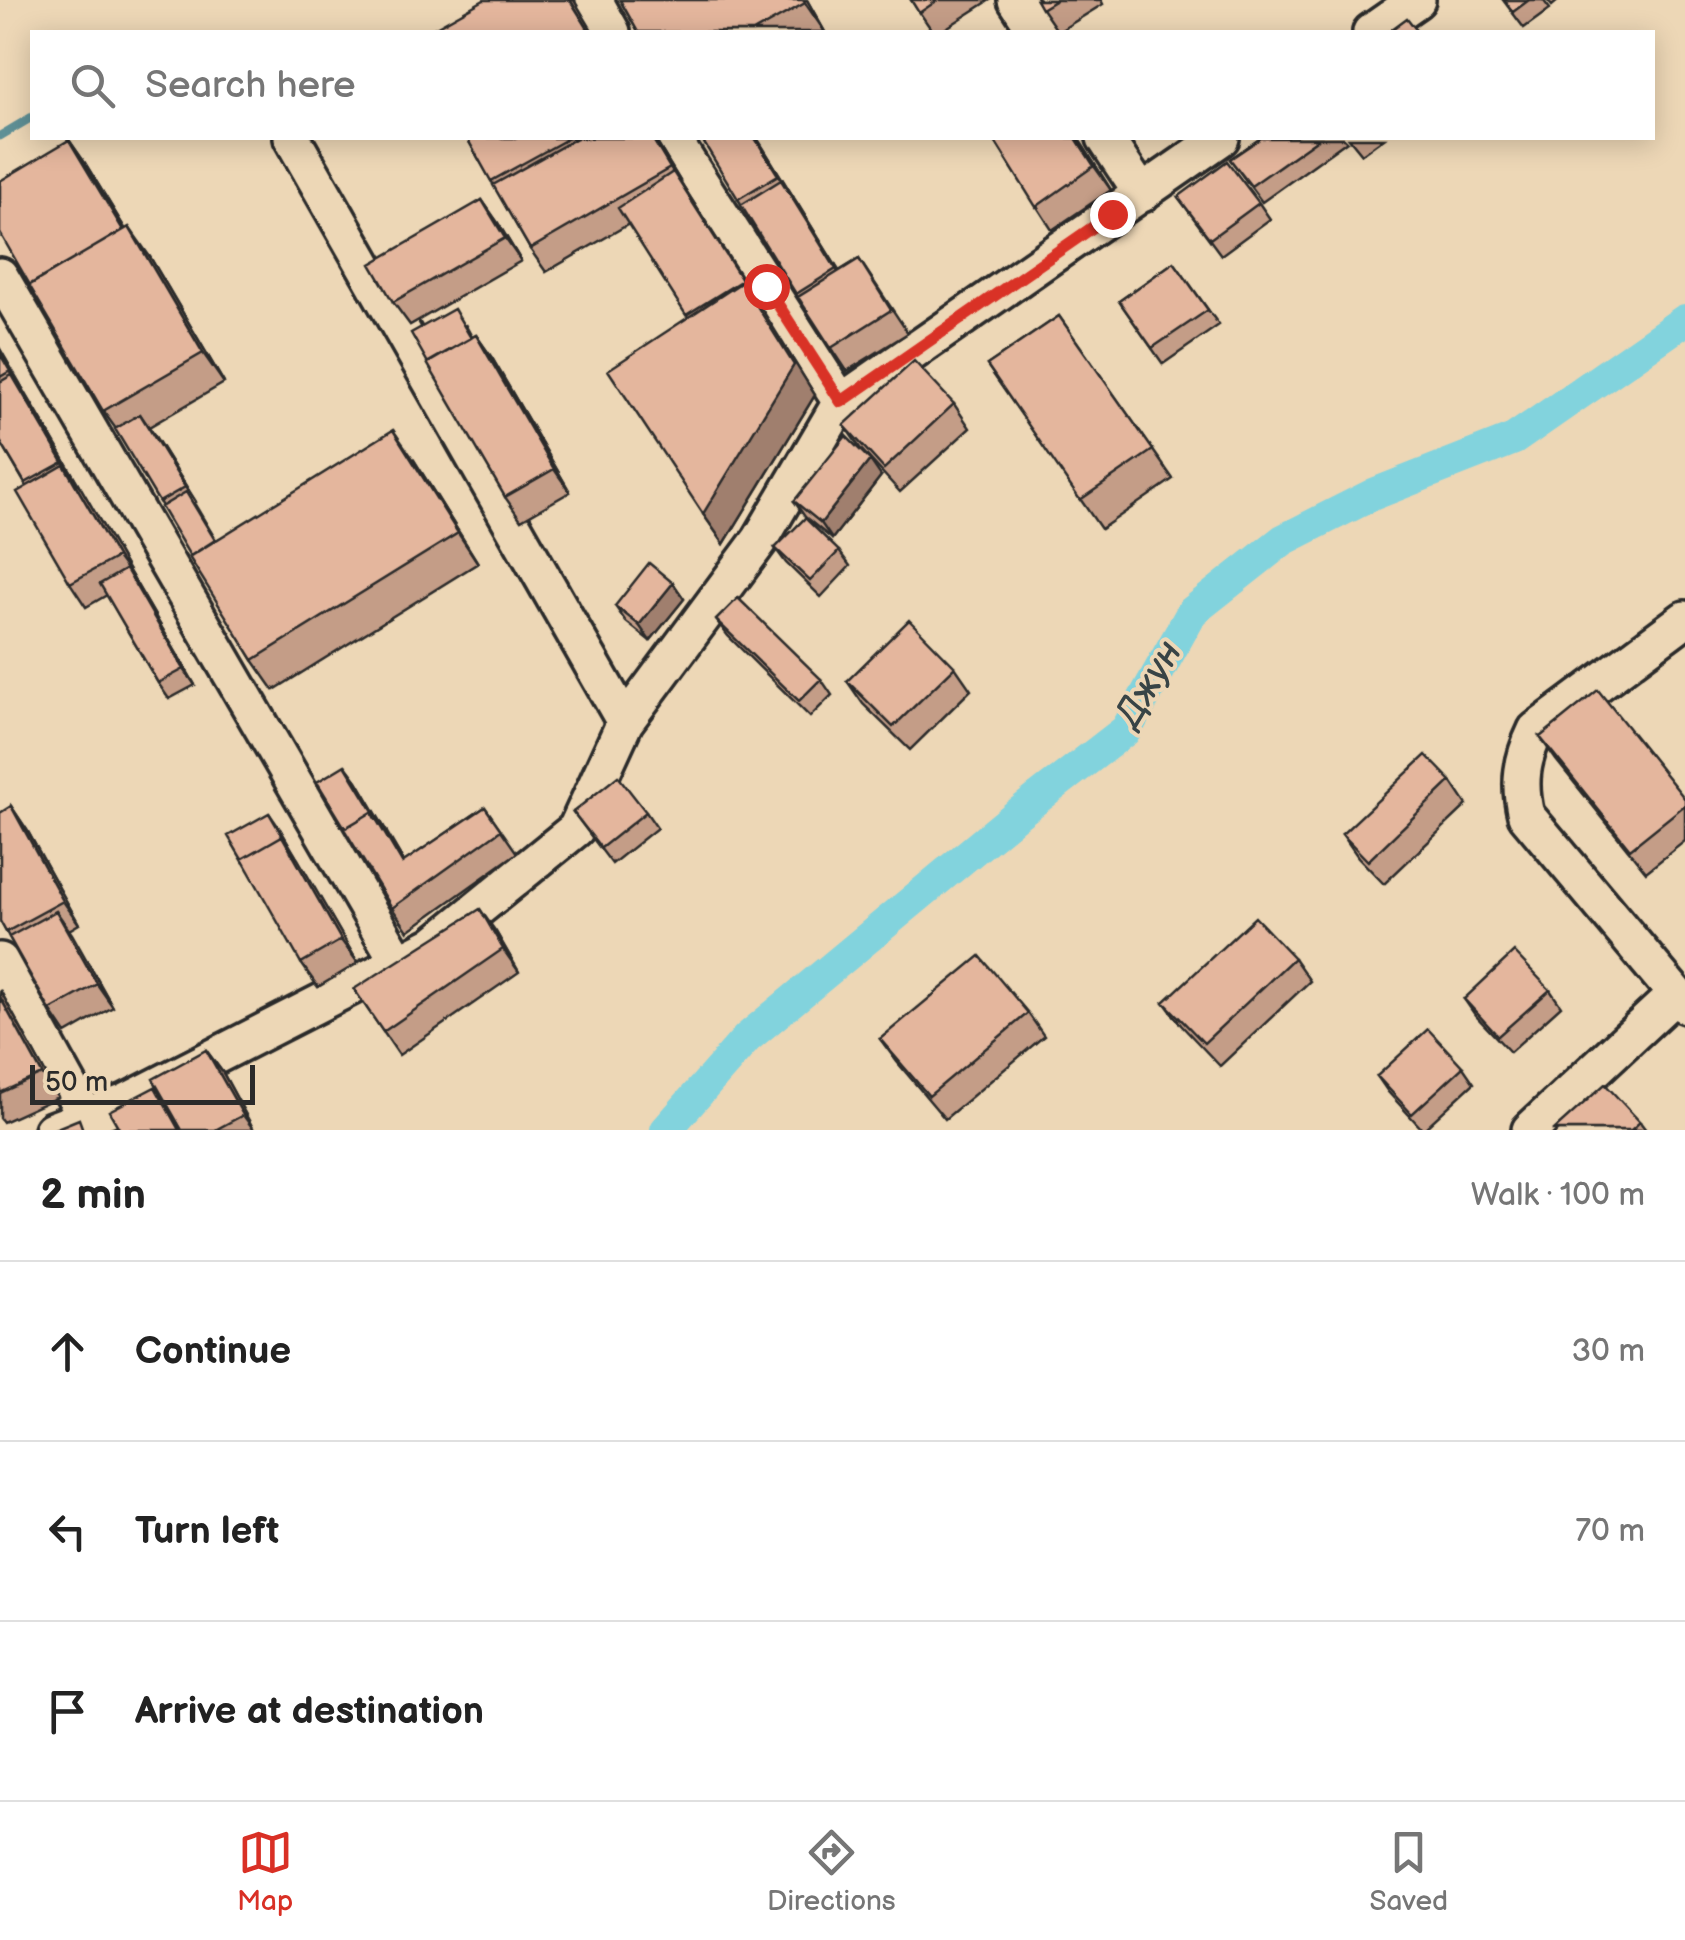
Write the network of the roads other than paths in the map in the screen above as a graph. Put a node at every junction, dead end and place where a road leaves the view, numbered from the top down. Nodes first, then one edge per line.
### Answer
1 (594, 0) edge
2 (1016, 0) edge
3 (1417, 0) edge
4 (611, 30) edge
5 (1036, 30) edge
6 (1373, 30) edge
7 (293, 140) edge
8 (673, 140) edge
9 (1106, 140) edge
10 (1218, 140) edge
11 (1142, 194) junction
12 (0, 276) edge
13 (841, 402) junction
14 (1685, 619) edge
15 (624, 722) junction
16 (0, 961) edge
17 (399, 964) junction
18 (1680, 1000) edge
19 (87, 1118) junction
20 (52, 1130) edge
21 (1530, 1130) edge

1 - 4 street
2 - 5 street
3 - 6 street
7 - 15 street
8 - 13 street
9 - 11 street
10 - 11 street
11 - 13 street
12 - 17 street
13 - 15 street
14 - 18 street
15 - 17 street
16 - 19 street
17 - 19 street
18 - 21 street
19 - 20 street

